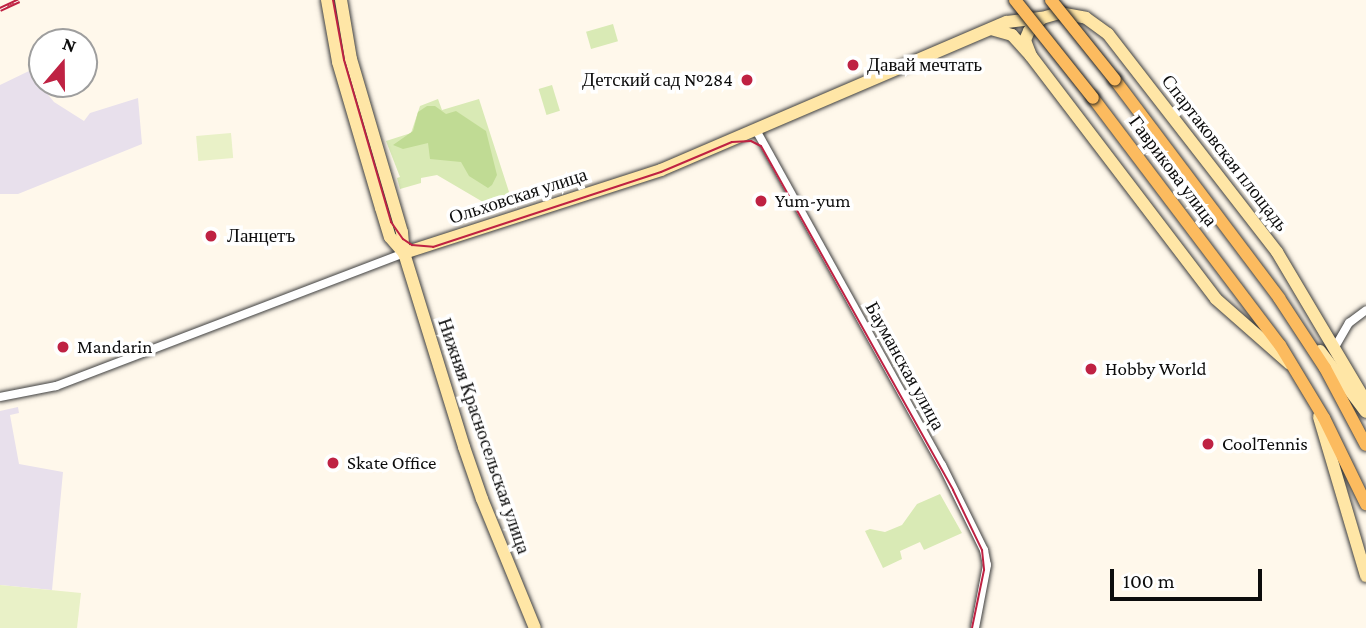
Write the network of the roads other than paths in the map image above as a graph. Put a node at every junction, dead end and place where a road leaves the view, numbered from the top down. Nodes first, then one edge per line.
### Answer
1 (327, 0) edge
2 (341, 0) edge
3 (1015, 0) edge
4 (1051, 0) edge
5 (1042, 18) junction
6 (990, 29) junction
7 (1031, 56) junction
8 (756, 130) junction
9 (404, 253) junction
10 (1279, 298) junction
11 (1366, 310) edge
12 (1338, 352) junction
13 (1296, 369) junction
14 (1352, 394) junction
15 (0, 397) edge
16 (1366, 402) edge
17 (1315, 403) junction
18 (1366, 412) edge
19 (1366, 436) edge
20 (1366, 446) edge
21 (1366, 503) edge
22 (1366, 576) edge
23 (536, 628) edge
24 (975, 628) edge

1 - 9 street, Нижняя Красносельская улица
2 - 9 street, Нижняя Красносельская улица
3 - 13 main road, Гаврикова улица, bridge
4 - 10 main road, Гаврикова улица, bridge
5 - 6 street, Ольховская улица
5 - 7 street
5 - 12 street, Спартаковская площадь
6 - 7 street
6 - 8 street, Ольховская улица
7 - 13 street
8 - 9 street, Ольховская улица
8 - 24 street, Бауманская улица
9 - 15 street, Ольховская улица
9 - 23 street, Нижняя Красносельская улица
10 - 14 street
10 - 20 main road, Гаврикова улица
11 - 12 street
12 - 14 street
12 - 16 street, Спартаковская площадь
13 - 17 main road
14 - 18 street
14 - 19 street
17 - 21 main road
17 - 22 street

